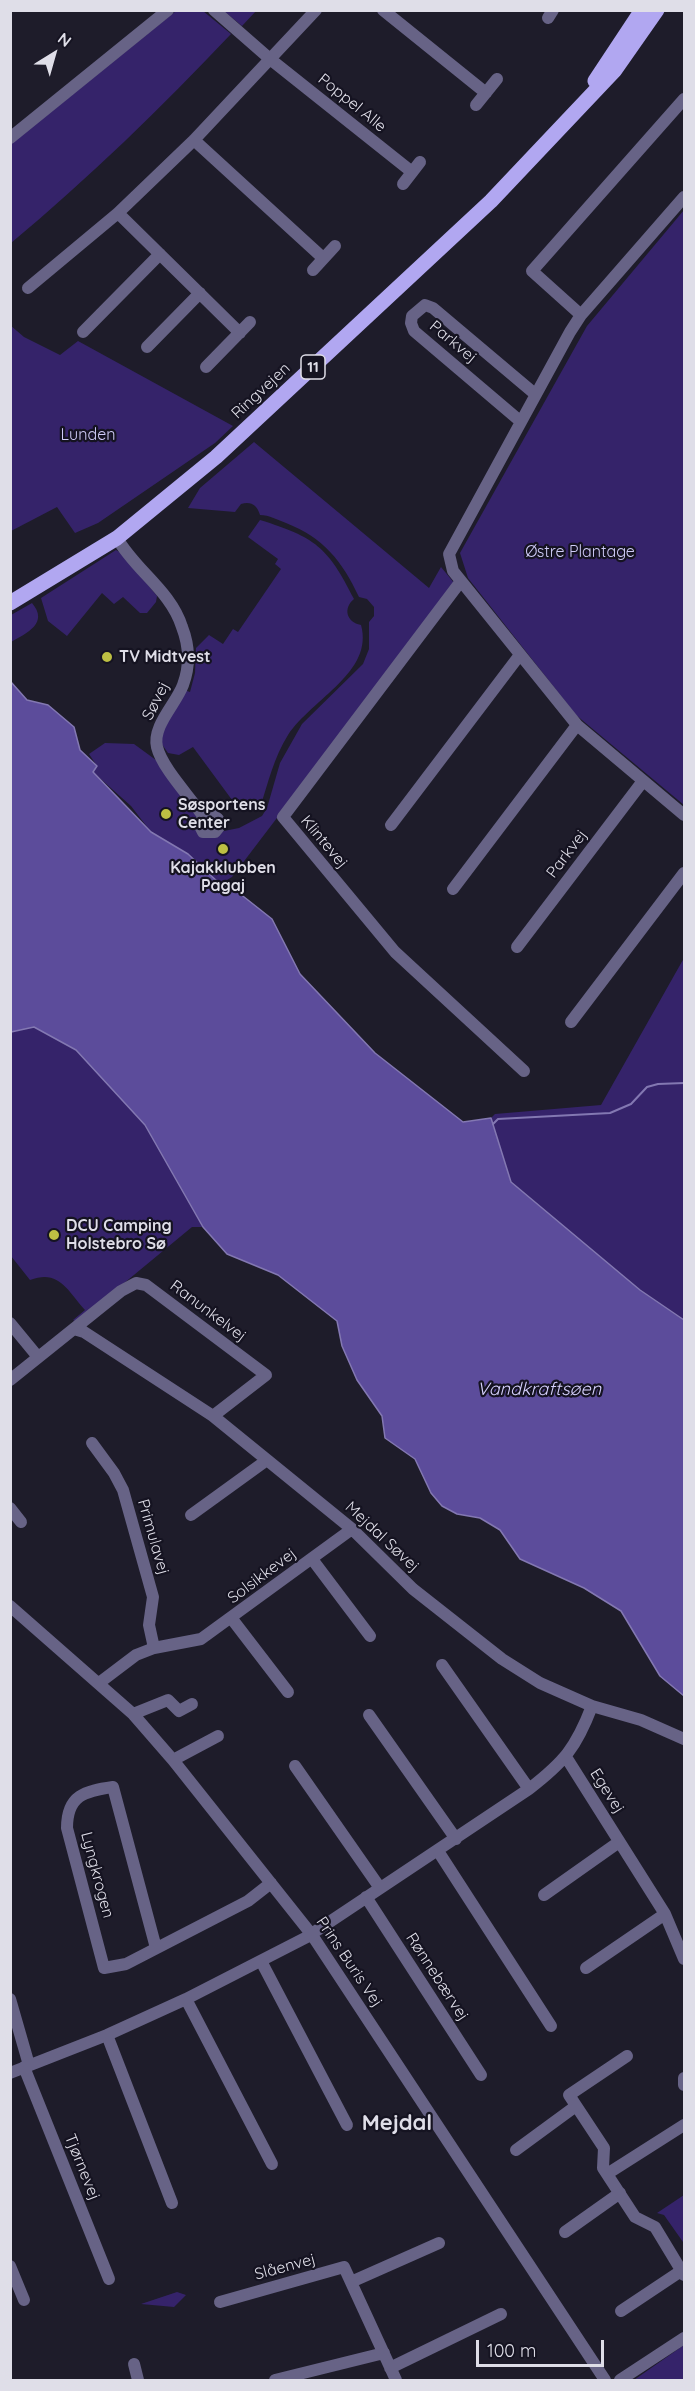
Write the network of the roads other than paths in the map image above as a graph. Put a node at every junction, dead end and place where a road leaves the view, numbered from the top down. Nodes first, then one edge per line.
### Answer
1 (168, 10) edge
2 (214, 10) edge
3 (316, 10) edge
4 (383, 10) edge
5 (642, 10) edge
6 (657, 10) edge
7 (270, 59) junction
8 (498, 79) dead end
9 (486, 93) junction
10 (586, 97) junction
11 (684, 99) edge
12 (476, 105) dead end
13 (10, 138) edge
14 (194, 140) junction
15 (420, 162) dead end
16 (412, 172) junction
17 (403, 184) dead end
18 (684, 197) edge
19 (118, 213) junction
20 (335, 246) dead end
21 (160, 254) junction
22 (323, 258) junction
23 (313, 270) dead end
24 (28, 288) dead end
25 (200, 293) junction
26 (581, 315) junction
27 (250, 322) dead end
28 (83, 332) dead end
29 (240, 333) junction
30 (147, 347) dead end
31 (206, 367) dead end
32 (535, 394) junction
33 (520, 421) junction
34 (117, 538) junction
35 (461, 582) junction
36 (10, 603) edge
37 (519, 656) junction
38 (578, 725) junction
39 (643, 781) junction
40 (684, 815) edge
41 (203, 816) dead end
42 (391, 825) dead end
43 (684, 873) edge
44 (453, 889) dead end
45 (517, 947) dead end
46 (571, 1022) dead end
47 (524, 1071) dead end
48 (10, 1323) edge
49 (74, 1329) junction
50 (38, 1357) junction
51 (10, 1380) edge
52 (213, 1416) junction
53 (92, 1443) dead end
54 (267, 1460) junction
55 (10, 1508) edge
56 (191, 1515) dead end
57 (21, 1522) dead end
58 (352, 1529) junction
59 (312, 1559) junction
60 (10, 1606) edge
61 (232, 1619) junction
62 (370, 1636) dead end
63 (154, 1648) junction
64 (442, 1665) dead end
65 (99, 1683) junction
66 (288, 1692) dead end
67 (192, 1704) dead end
68 (592, 1706) junction
69 (133, 1714) junction
70 (369, 1715) dead end
71 (218, 1736) dead end
72 (684, 1739) edge
73 (566, 1757) junction
74 (173, 1760) junction
75 (295, 1767) dead end
76 (529, 1789) junction
77 (456, 1839) junction
78 (619, 1842) junction
79 (438, 1851) junction
80 (271, 1883) junction
81 (380, 1888) junction
82 (544, 1895) dead end
83 (366, 1897) junction
84 (665, 1914) junction
85 (312, 1935) junction
86 (156, 1948) junction
87 (684, 1959) edge
88 (261, 1961) junction
89 (586, 1968) dead end
90 (10, 1999) edge
91 (186, 1999) junction
92 (551, 2025) dead end
93 (107, 2035) junction
94 (627, 2056) dead end
95 (27, 2066) junction
96 (10, 2073) edge
97 (481, 2075) dead end
98 (684, 2078) edge
99 (684, 2085) edge
100 (576, 2106) junction
101 (347, 2125) dead end
102 (684, 2125) edge
103 (516, 2150) dead end
104 (272, 2164) dead end
105 (607, 2174) junction
106 (620, 2193) junction
107 (172, 2203) dead end
108 (565, 2232) dead end
109 (439, 2243) dead end
110 (10, 2266) edge
111 (683, 2271) edge
112 (109, 2279) dead end
113 (351, 2282) junction
114 (24, 2300) dead end
115 (220, 2302) dead end
116 (621, 2311) dead end
117 (501, 2314) dead end
118 (684, 2338) edge
119 (384, 2353) junction
120 (134, 2364) dead end
121 (390, 2368) junction
122 (138, 2380) edge
123 (274, 2380) edge
124 (396, 2380) edge
125 (605, 2380) edge
126 (620, 2380) edge

1 - 13 street
2 - 7 street, Poppel Alle
3 - 7 street
4 - 9 street
5 - 10 main road, Ringvejen / 11
6 - 10 main road, Ringvejen / 11
7 - 14 street
7 - 16 street, Poppel Alle
8 - 9 street
9 - 12 street
10 - 34 main road, Ringvejen / 11
11 - 26 street
14 - 19 street
14 - 22 street
15 - 16 street
16 - 17 street
18 - 26 street
19 - 21 street
19 - 24 street
20 - 22 street
21 - 25 street
21 - 28 street
22 - 23 street
25 - 29 street
25 - 30 street
26 - 32 street
27 - 29 street
29 - 31 street
32 - 33 street
32 - 33 street, Parkvej
33 - 35 street
34 - 36 main road, Ringvejen / 11
34 - 41 street, Søvej
35 - 37 street
35 - 47 street, Klintevej
37 - 38 street
37 - 42 street
38 - 39 street
38 - 44 street
39 - 40 street
39 - 45 street, Parkvej
43 - 46 street
48 - 50 street
49 - 50 street
49 - 52 street, Mejdal Søvej
49 - 52 street, Ranunkelvej
50 - 51 street
52 - 54 street, Mejdal Søvej
53 - 63 street, Primulavej
54 - 56 street
54 - 58 street, Mejdal Søvej
55 - 57 street
58 - 59 street, Solsikkevej
58 - 68 street, Mejdal Søvej
59 - 61 street, Solsikkevej
59 - 62 street, Solsikkevej
60 - 65 street, Prins Buris Vej
61 - 63 street, Solsikkevej
61 - 66 street, Solsikkevej
63 - 65 street, Solsikkevej
64 - 76 street
65 - 69 street, Prins Buris Vej
67 - 69 street
68 - 72 street, Mejdal Søvej
68 - 73 street
69 - 74 street, Prins Buris Vej
70 - 77 street
71 - 74 street
73 - 76 street
73 - 78 street, Egevej
74 - 80 street, Prins Buris Vej
75 - 81 street
76 - 77 street
77 - 79 street
78 - 82 street
78 - 84 street, Egevej
79 - 81 street
79 - 92 street
80 - 85 street, Prins Buris Vej
80 - 86 street, Lyngkrogen
81 - 83 street
83 - 85 street
83 - 97 street, Rønnebærvej
84 - 87 street, Egevej
84 - 89 street
85 - 88 street
85 - 125 street, Prins Buris Vej
86 - 86 street, Lyngkrogen
88 - 91 street
88 - 101 street
90 - 95 street, Tjørnevej
91 - 93 street
91 - 104 street
93 - 95 street
93 - 107 street
94 - 100 street
95 - 96 street
95 - 112 street, Tjørnevej
98 - 99 street
100 - 103 street
100 - 105 street
102 - 105 street
105 - 106 street
106 - 108 street
106 - 111 street
109 - 113 street
110 - 114 street
111 - 116 street
113 - 115 street, Slåenvej
113 - 119 street
117 - 121 street
118 - 126 street
119 - 121 street
119 - 123 street
120 - 122 street
121 - 124 street

